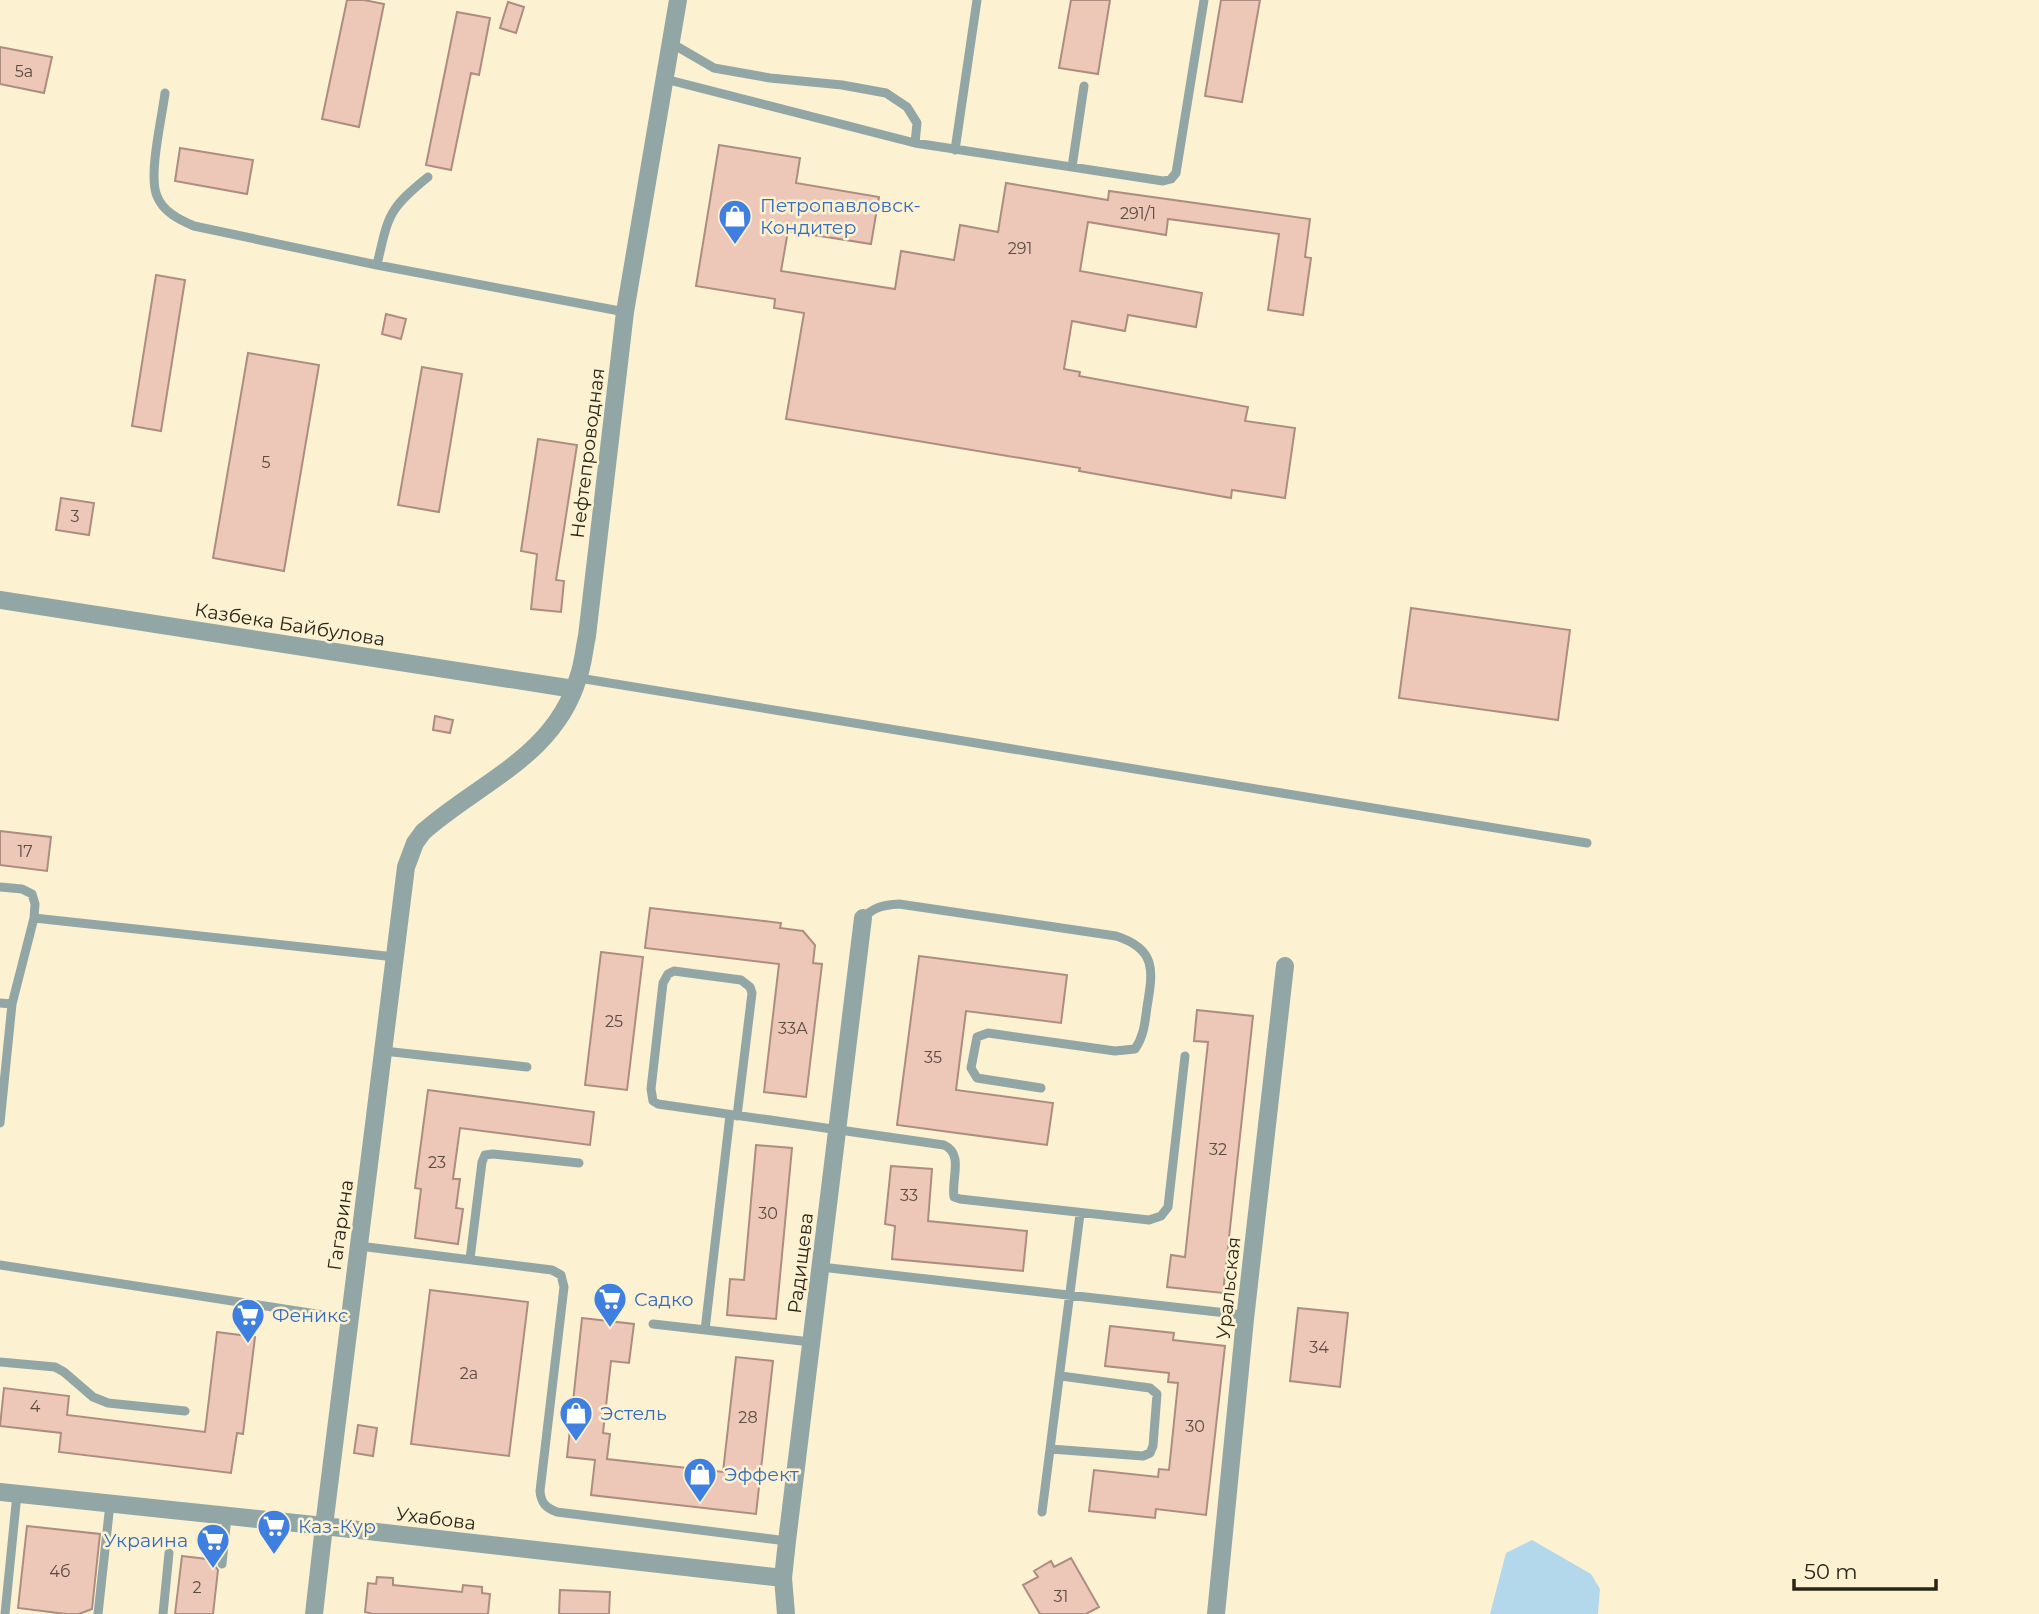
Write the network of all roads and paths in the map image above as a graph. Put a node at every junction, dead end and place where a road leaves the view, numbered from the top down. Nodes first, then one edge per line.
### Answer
1 (678, 0) edge
2 (977, 0) edge
3 (1204, 0) edge
4 (671, 43) junction
5 (665, 79) junction
6 (1084, 86) dead end
7 (165, 93) dead end
8 (915, 143) junction
9 (955, 149) junction
10 (1072, 167) junction
11 (428, 177) dead end
12 (377, 265) junction
13 (625, 312) junction
14 (0, 600) edge
15 (577, 683) junction
16 (415, 843) joint
17 (1587, 843) dead end
18 (0, 887) edge
19 (34, 918) junction
20 (863, 918) joint
21 (395, 957) junction
22 (1284, 966) dead end
23 (0, 1003) edge
24 (12, 1004) junction
25 (384, 1051) junction
26 (1185, 1056) dead end
27 (527, 1067) dead end
28 (1041, 1088) dead end
29 (734, 1115) junction
30 (0, 1123) edge
31 (837, 1131) junction
32 (579, 1163) dead end
33 (1080, 1214) junction
34 (359, 1246) junction
35 (470, 1259) junction
36 (0, 1265) edge
37 (821, 1267) junction
38 (1072, 1295) junction
39 (349, 1319) junction
40 (1245, 1319) junction
41 (653, 1324) dead end
42 (705, 1330) junction
43 (811, 1342) junction
44 (0, 1362) edge
45 (1061, 1376) junction
46 (185, 1411) dead end
47 (1051, 1449) junction
48 (8, 1493) edge
49 (110, 1504) junction
50 (1042, 1511) dead end
51 (227, 1517) junction
52 (324, 1526) junction
53 (787, 1541) junction
54 (169, 1553) dead end
55 (222, 1564) dead end
56 (782, 1578) junction
57 (5, 1614) edge
58 (98, 1614) edge
59 (163, 1614) edge
60 (314, 1614) edge
61 (786, 1614) edge
62 (1216, 1614) edge

1 - 4 street, Нефтепроводная
2 - 9 lane
3 - 10 lane
4 - 5 street, Нефтепроводная
4 - 8 lane
5 - 8 lane
5 - 13 street, Нефтепроводная
6 - 10 lane
7 - 12 lane
8 - 9 lane
9 - 10 lane
11 - 12 lane
12 - 13 lane
13 - 15 street, Нефтепроводная
14 - 15 street, Казбека Байбулова
15 - 16 street, Нефтепроводная
15 - 17 lane
16 - 21 street, Гагарина
18 - 19 lane
19 - 21 lane
19 - 24 lane
20 - 28 lane
20 - 31 street, Радищева
21 - 25 street, Гагарина
22 - 40 street, Уральская
23 - 24 lane
24 - 30 lane
25 - 27 lane
25 - 34 street, Гагарина
26 - 33 lane
29 - 29 lane
29 - 31 lane
29 - 42 lane
31 - 33 lane
31 - 37 street, Радищева
32 - 35 lane
33 - 38 lane
34 - 35 lane
34 - 39 street, Гагарина
35 - 53 lane
36 - 39 lane
37 - 38 lane
37 - 43 street, Радищева
38 - 40 lane
38 - 45 lane
39 - 52 street, Гагарина
40 - 62 street, Уральская
41 - 42 lane
42 - 43 lane
43 - 53 street, Радищева
44 - 46 lane
45 - 47 lane
45 - 47 lane
47 - 50 lane
48 - 49 street, Ухабова
48 - 57 lane
49 - 51 street, Ухабова
49 - 58 lane
51 - 52 street, Ухабова
51 - 55 lane
52 - 56 street, Ухабова
52 - 60 street, Гагарина
53 - 56 street, Радищева
54 - 59 lane
56 - 61 street, Радищева

